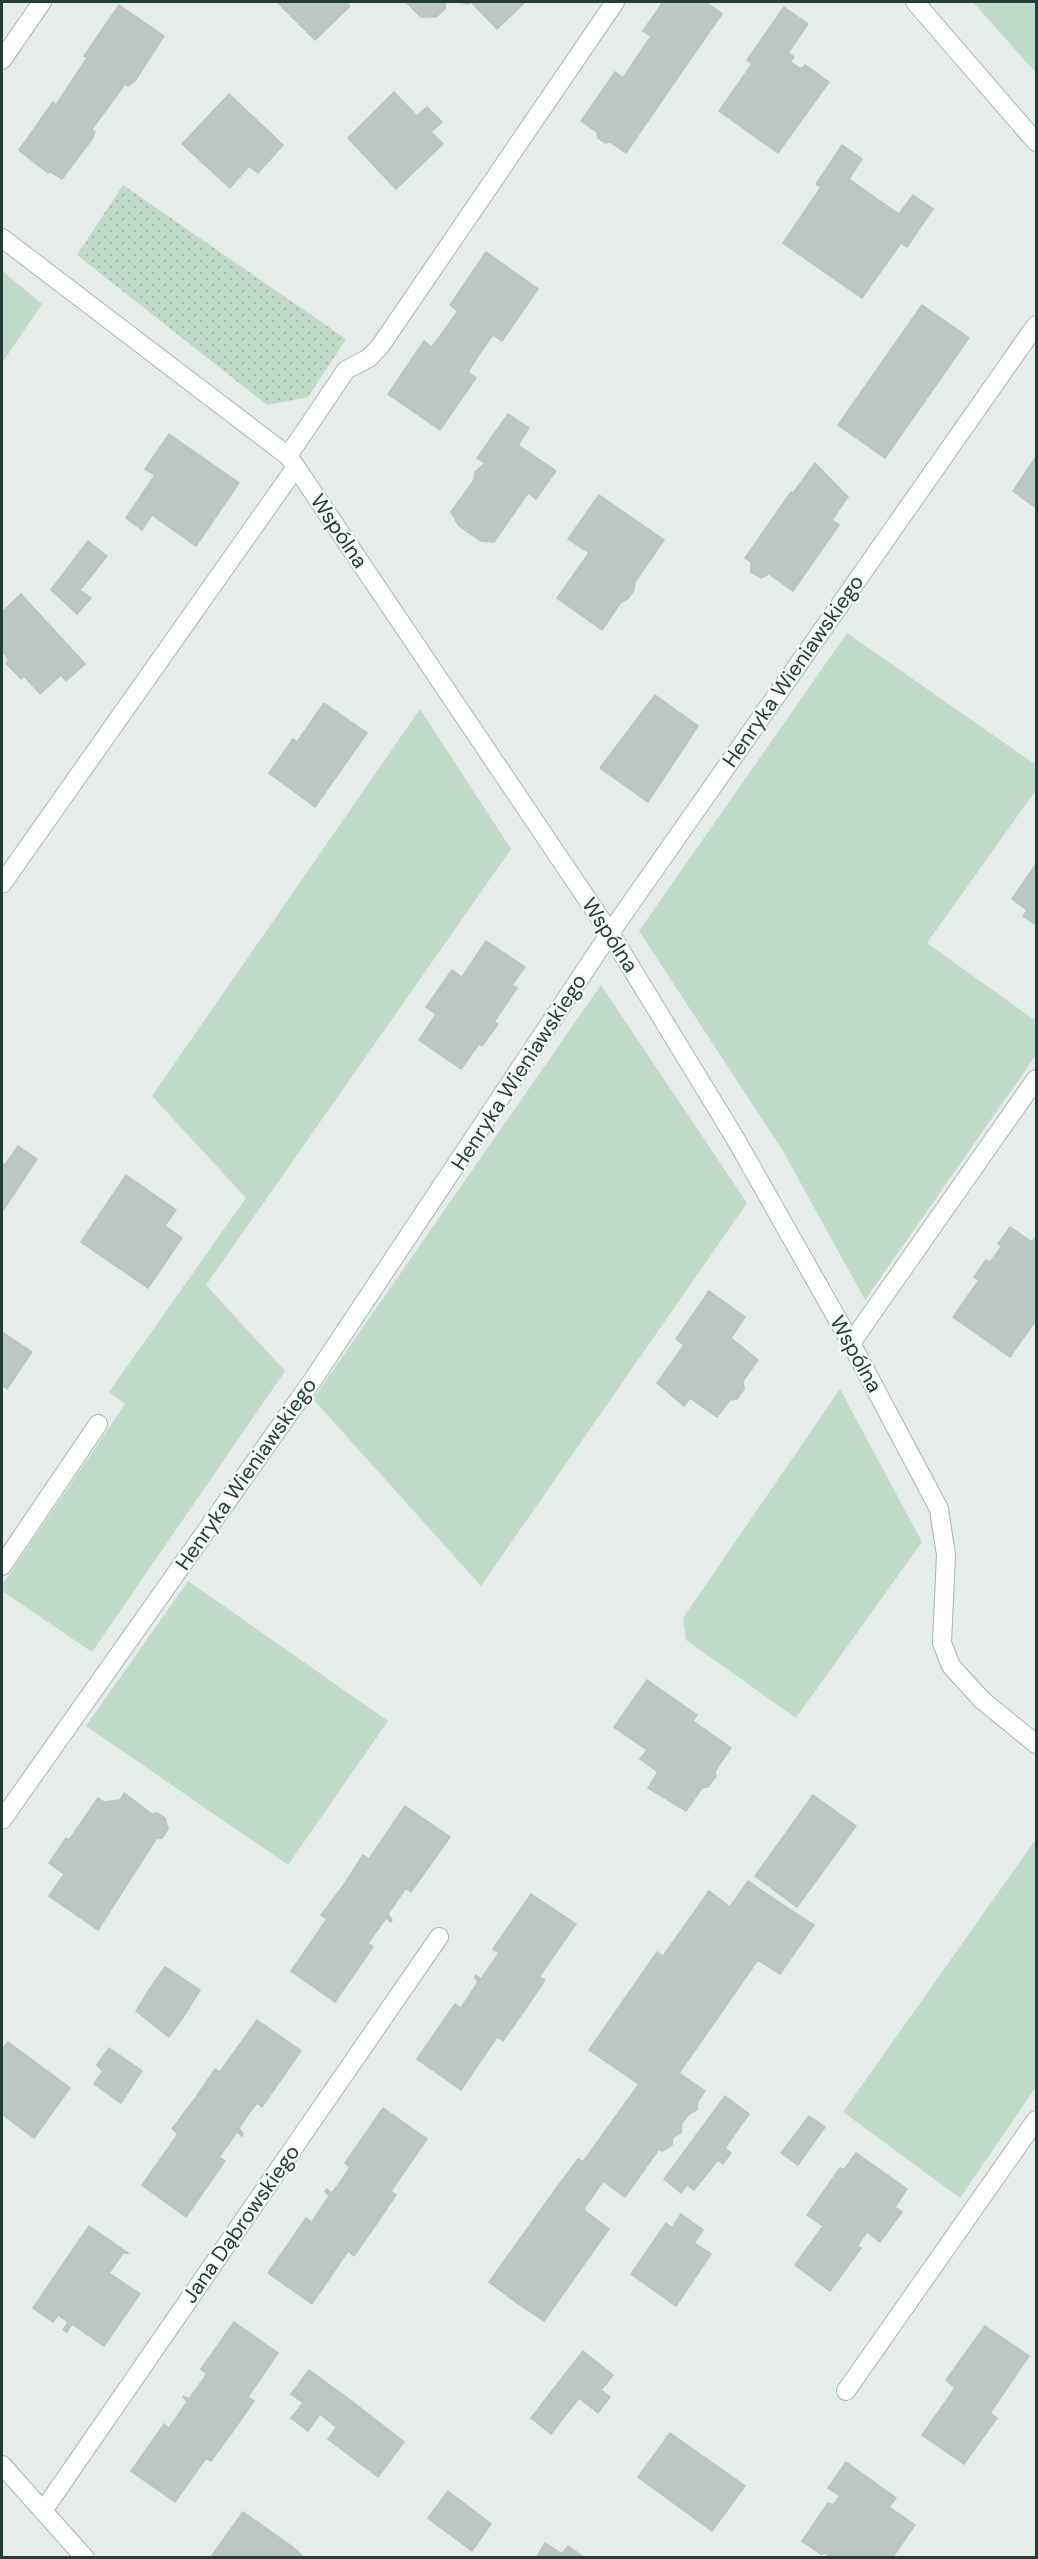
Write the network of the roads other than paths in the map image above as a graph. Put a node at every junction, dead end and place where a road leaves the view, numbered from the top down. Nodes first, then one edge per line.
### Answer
1 (42, 2) edge
2 (615, 2) edge
3 (915, 2) edge
4 (2, 60) edge
5 (1036, 142) edge
6 (2, 238) edge
7 (1036, 325) edge
8 (292, 461) junction
9 (2, 884) edge
10 (610, 933) junction
11 (1036, 1079) edge
12 (851, 1343) junction
13 (98, 1424) dead end
14 (2, 1566) edge
15 (1036, 1744) edge
16 (2, 1820) edge
17 (439, 1937) dead end
18 (1036, 2120) edge
19 (846, 2391) dead end
20 (2, 2465) edge
21 (43, 2511) junction
22 (85, 2558) edge

1 - 4 street
2 - 8 street
3 - 5 street
6 - 8 street, Wspólna
7 - 10 street, Henryka Wieniawskiego
8 - 9 street
8 - 10 street, Wspólna
10 - 12 street, Wspólna
10 - 16 street, Henryka Wieniawskiego
11 - 12 street
12 - 15 street, Wspólna
13 - 14 street
17 - 21 street, Jana Dąbrowskiego
18 - 19 street
20 - 21 street
21 - 22 street

